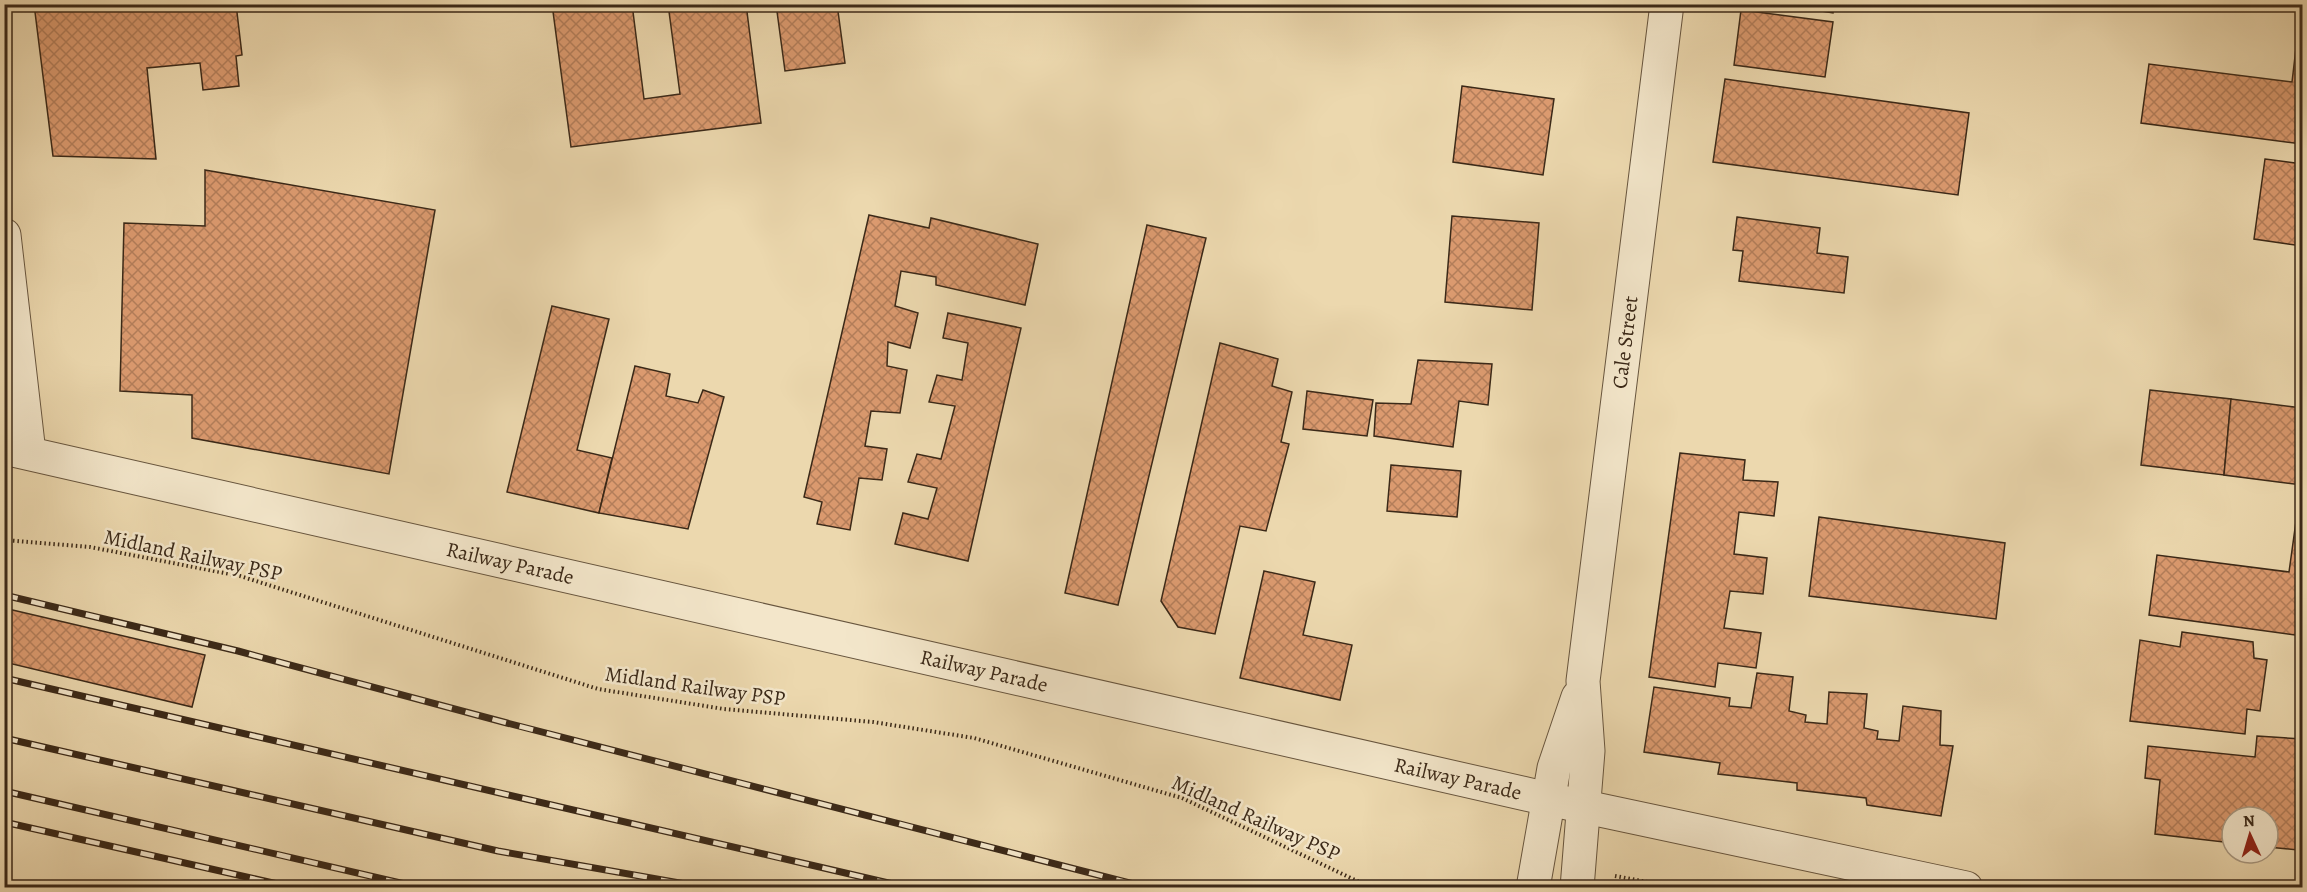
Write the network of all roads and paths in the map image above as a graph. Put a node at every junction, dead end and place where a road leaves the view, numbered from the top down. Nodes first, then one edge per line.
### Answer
1 (1667, 4) edge
2 (4, 235) edge
3 (16, 450) edge
4 (4, 540) edge
5 (1583, 681) junction
6 (1548, 800) junction
7 (1584, 806) junction
8 (1578, 880) edge
9 (1372, 888) edge
10 (1533, 888) edge
11 (1680, 888) edge
12 (1966, 888) edge

1 - 5 street, Cale Street
2 - 3 street
3 - 6 street, Railway Parade
4 - 9 path, Midland Railway PSP
5 - 6 street, Cale Street
5 - 7 street, Cale Street
6 - 7 street, Railway Parade
6 - 10 street, Cale Street
7 - 8 street, Cale Street
7 - 12 street, Railway Parade
8 - 11 path

